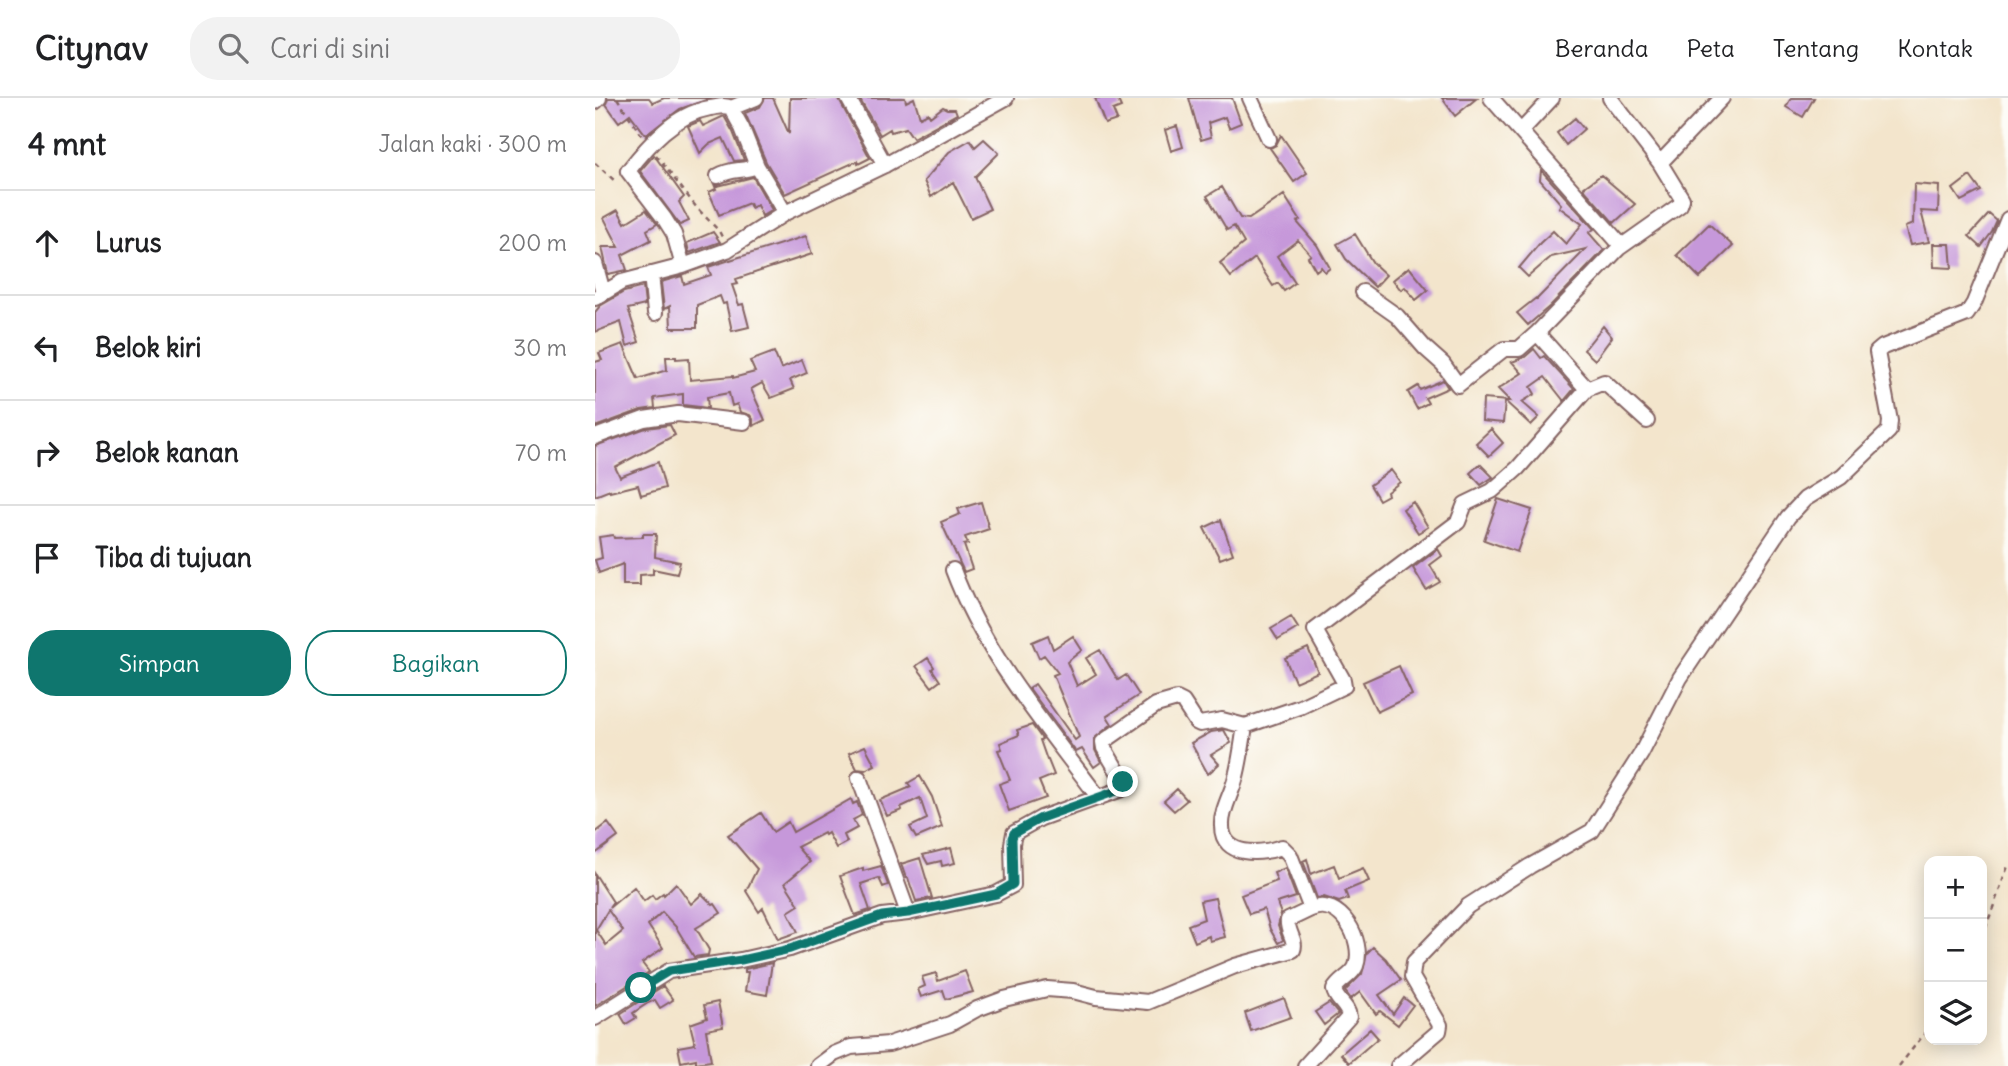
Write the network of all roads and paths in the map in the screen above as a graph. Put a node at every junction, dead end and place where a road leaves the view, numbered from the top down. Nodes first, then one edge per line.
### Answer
1 (600, 98) edge
2 (617, 98) edge
3 (756, 98) edge
4 (848, 98) edge
5 (1006, 98) edge
6 (1250, 98) edge
7 (1492, 98) edge
8 (1552, 98) edge
9 (1610, 98) edge
10 (1722, 98) edge
11 (595, 102) edge
12 (731, 108) junction
13 (1522, 130) junction
14 (1269, 139) dead end
15 (648, 146) junction
16 (595, 163) edge
17 (1660, 163) junction
18 (885, 165) junction
19 (757, 166) junction
20 (628, 171) junction
21 (718, 176) dead end
22 (785, 213) junction
23 (2008, 219) edge
24 (1619, 248) junction
25 (727, 250) junction
26 (595, 263) edge
27 (683, 266) junction
28 (651, 274) junction
29 (1363, 292) dead end
30 (599, 295) edge
31 (655, 313) dead end
32 (1537, 333) junction
33 (1587, 389) junction
34 (1647, 421) dead end
35 (744, 422) dead end
36 (595, 438) edge
37 (953, 570) dead end
38 (1245, 726) junction
39 (859, 778) dead end
40 (1099, 798) junction
41 (2008, 866) edge
42 (1311, 909) junction
43 (908, 913) junction
44 (1987, 924) edge
45 (595, 1018) edge
46 (1924, 1034) edge
47 (818, 1066) edge
48 (1305, 1066) edge
49 (1398, 1066) edge
50 (1899, 1066) edge

1 - 11 street
2 - 15 path
3 - 12 street
4 - 18 street
5 - 18 street
6 - 14 street
7 - 13 street
8 - 13 street
9 - 17 street
10 - 17 street
12 - 15 street
12 - 19 street
13 - 24 street
15 - 20 street
15 - 25 path
16 - 20 path
17 - 24 street
18 - 22 street
19 - 21 street
19 - 22 street
20 - 27 street
22 - 25 street
23 - 49 street
24 - 32 street
25 - 27 street
26 - 30 street
27 - 28 street
28 - 30 street
28 - 31 street
29 - 32 street
32 - 33 street
33 - 34 street
33 - 38 street
35 - 36 street
37 - 40 street
38 - 40 street
38 - 42 street
39 - 43 street
40 - 43 street
41 - 44 path
42 - 47 street
42 - 48 street
43 - 45 street
46 - 50 path

